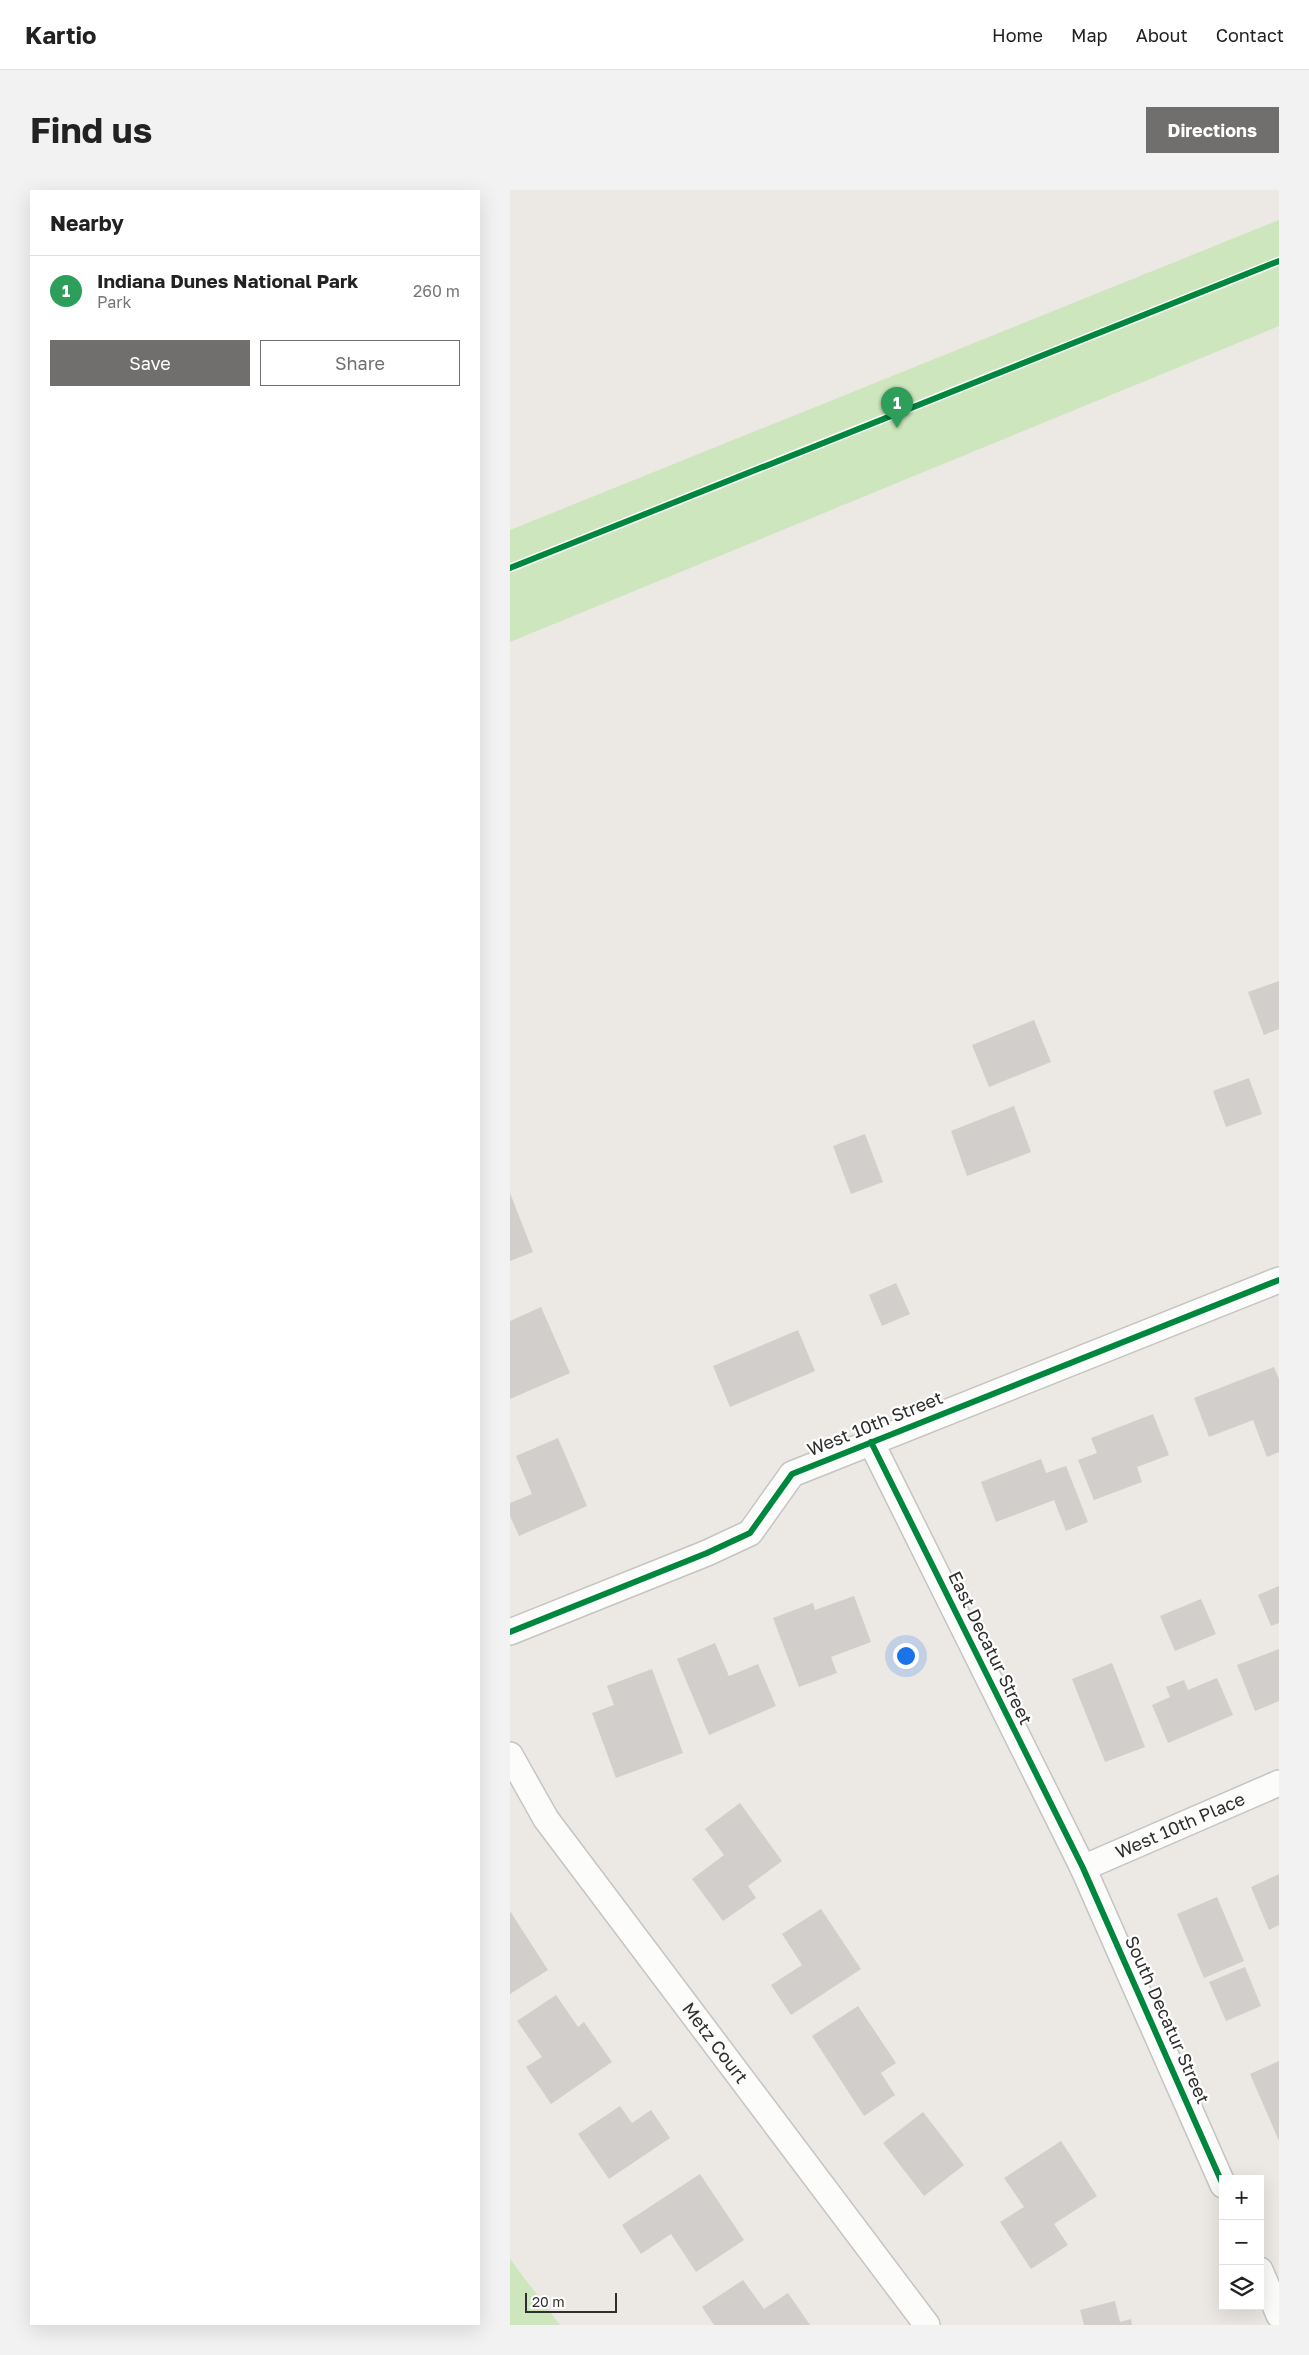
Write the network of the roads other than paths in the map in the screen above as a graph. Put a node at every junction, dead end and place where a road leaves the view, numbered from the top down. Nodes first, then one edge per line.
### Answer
1 (1279, 1280) edge
2 (871, 1442) junction
3 (510, 1632) edge
4 (510, 1755) edge
5 (1279, 1783) edge
6 (1083, 1868) junction
7 (1219, 2176) edge
8 (1264, 2279) edge
9 (1279, 2315) edge
10 (927, 2325) edge

1 - 2 street, West 10th Street
2 - 3 street, West 10th Street
2 - 6 street, East Decatur Street
4 - 10 street, Metz Court
5 - 6 street, West 10th Place
6 - 7 street, South Decatur Street
8 - 9 street

